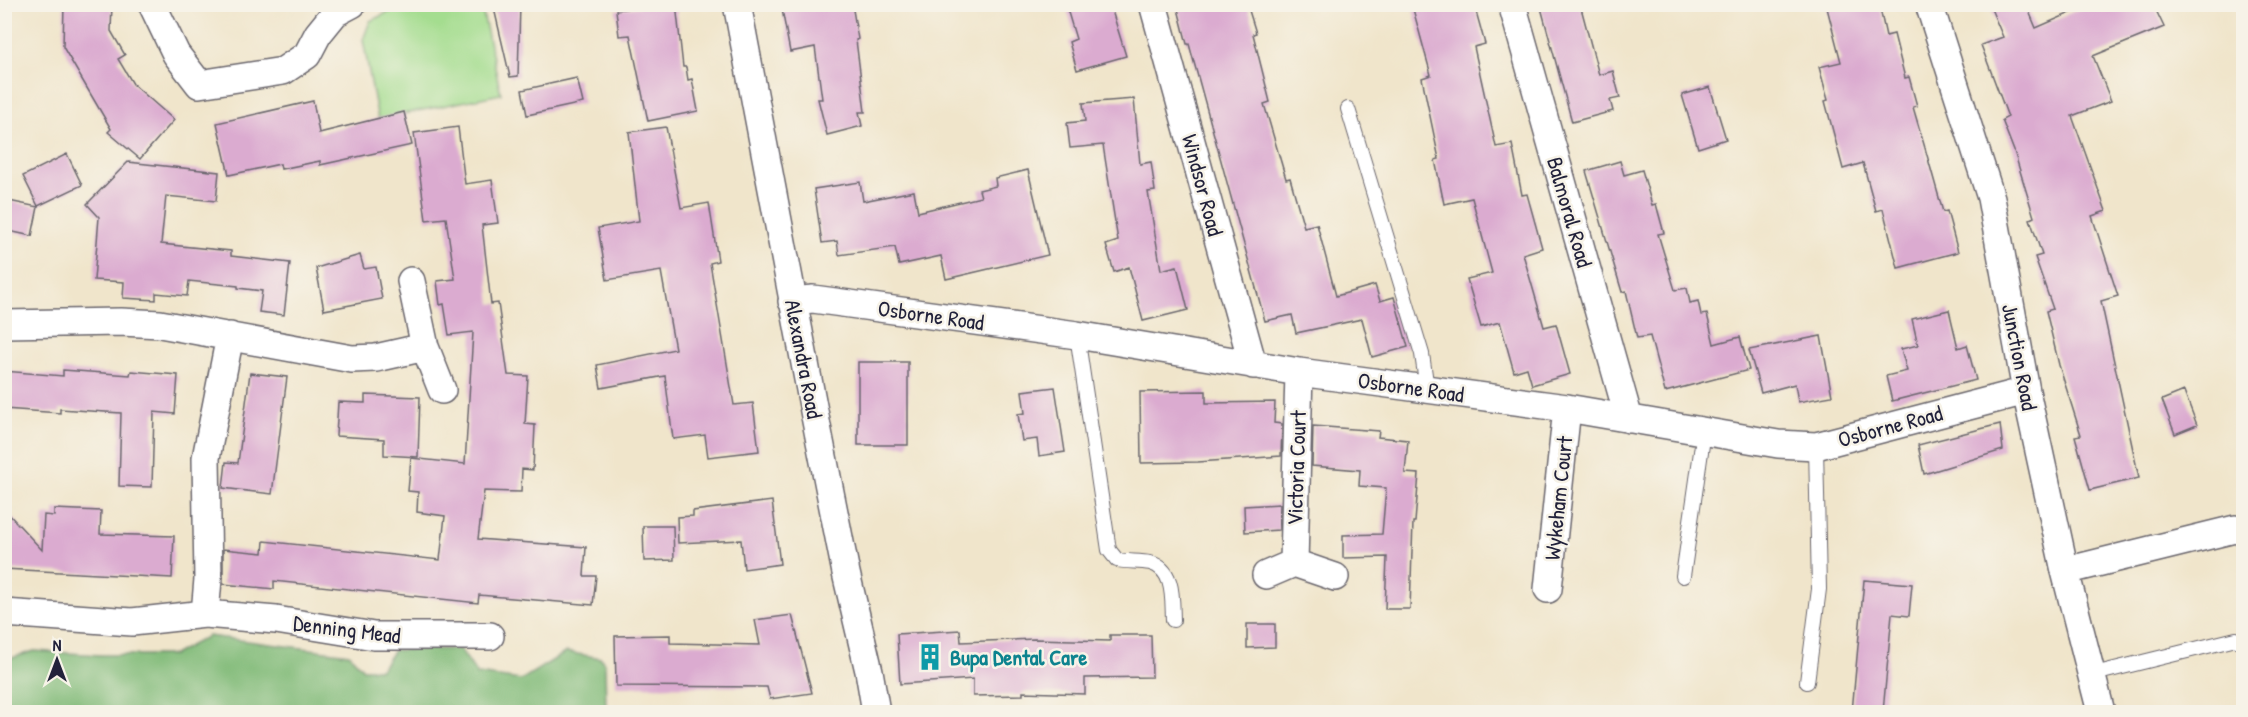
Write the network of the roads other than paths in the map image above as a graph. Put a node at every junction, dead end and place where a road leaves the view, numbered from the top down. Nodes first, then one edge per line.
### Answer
1 (152, 4) edge
2 (352, 4) edge
3 (737, 4) edge
4 (1153, 4) edge
5 (1512, 4) edge
6 (1929, 4) edge
7 (1348, 109) dead end
8 (411, 281) dead end
9 (792, 301) junction
10 (4, 324) edge
11 (1077, 335) junction
12 (230, 336) junction
13 (425, 347) junction
14 (1253, 365) junction
15 (1299, 372) junction
16 (1427, 389) junction
17 (442, 390) dead end
18 (2026, 391) junction
19 (1567, 408) junction
20 (1629, 419) junction
21 (1704, 431) junction
22 (1816, 446) junction
23 (2235, 529) dead end
24 (1294, 563) junction
25 (2065, 571) junction
26 (1266, 575) dead end
27 (1683, 576) dead end
28 (1335, 577) dead end
29 (1548, 589) dead end
30 (4, 613) edge
31 (205, 615) junction
32 (1173, 620) dead end
33 (490, 636) dead end
34 (2244, 644) edge
35 (2090, 675) junction
36 (1807, 682) dead end
37 (876, 712) edge
38 (2101, 712) edge

1 - 2 street
3 - 9 street, Alexandra Road
4 - 14 street, Windsor Road
5 - 20 street, Balmoral Road
6 - 18 street, Junction Road
7 - 16 lane
8 - 13 street
9 - 11 street, Osborne Road
9 - 37 street, Alexandra Road
10 - 12 street
11 - 14 street, Osborne Road
11 - 32 lane
12 - 13 street
12 - 31 street
13 - 17 street
14 - 15 street, Osborne Road
15 - 16 street, Osborne Road
15 - 24 street, Victoria Court
16 - 19 street, Osborne Road
18 - 22 street, Osborne Road
18 - 25 street, Junction Road
19 - 20 street, Osborne Road
19 - 29 street, Wykeham Court
20 - 21 street, Osborne Road
21 - 22 street, Osborne Road
21 - 27 lane
22 - 36 lane
23 - 25 street
24 - 26 street
24 - 28 street
25 - 35 street, Junction Road
30 - 31 street, Denning Mead
31 - 33 street, Denning Mead
34 - 35 lane
35 - 38 street, Junction Road

